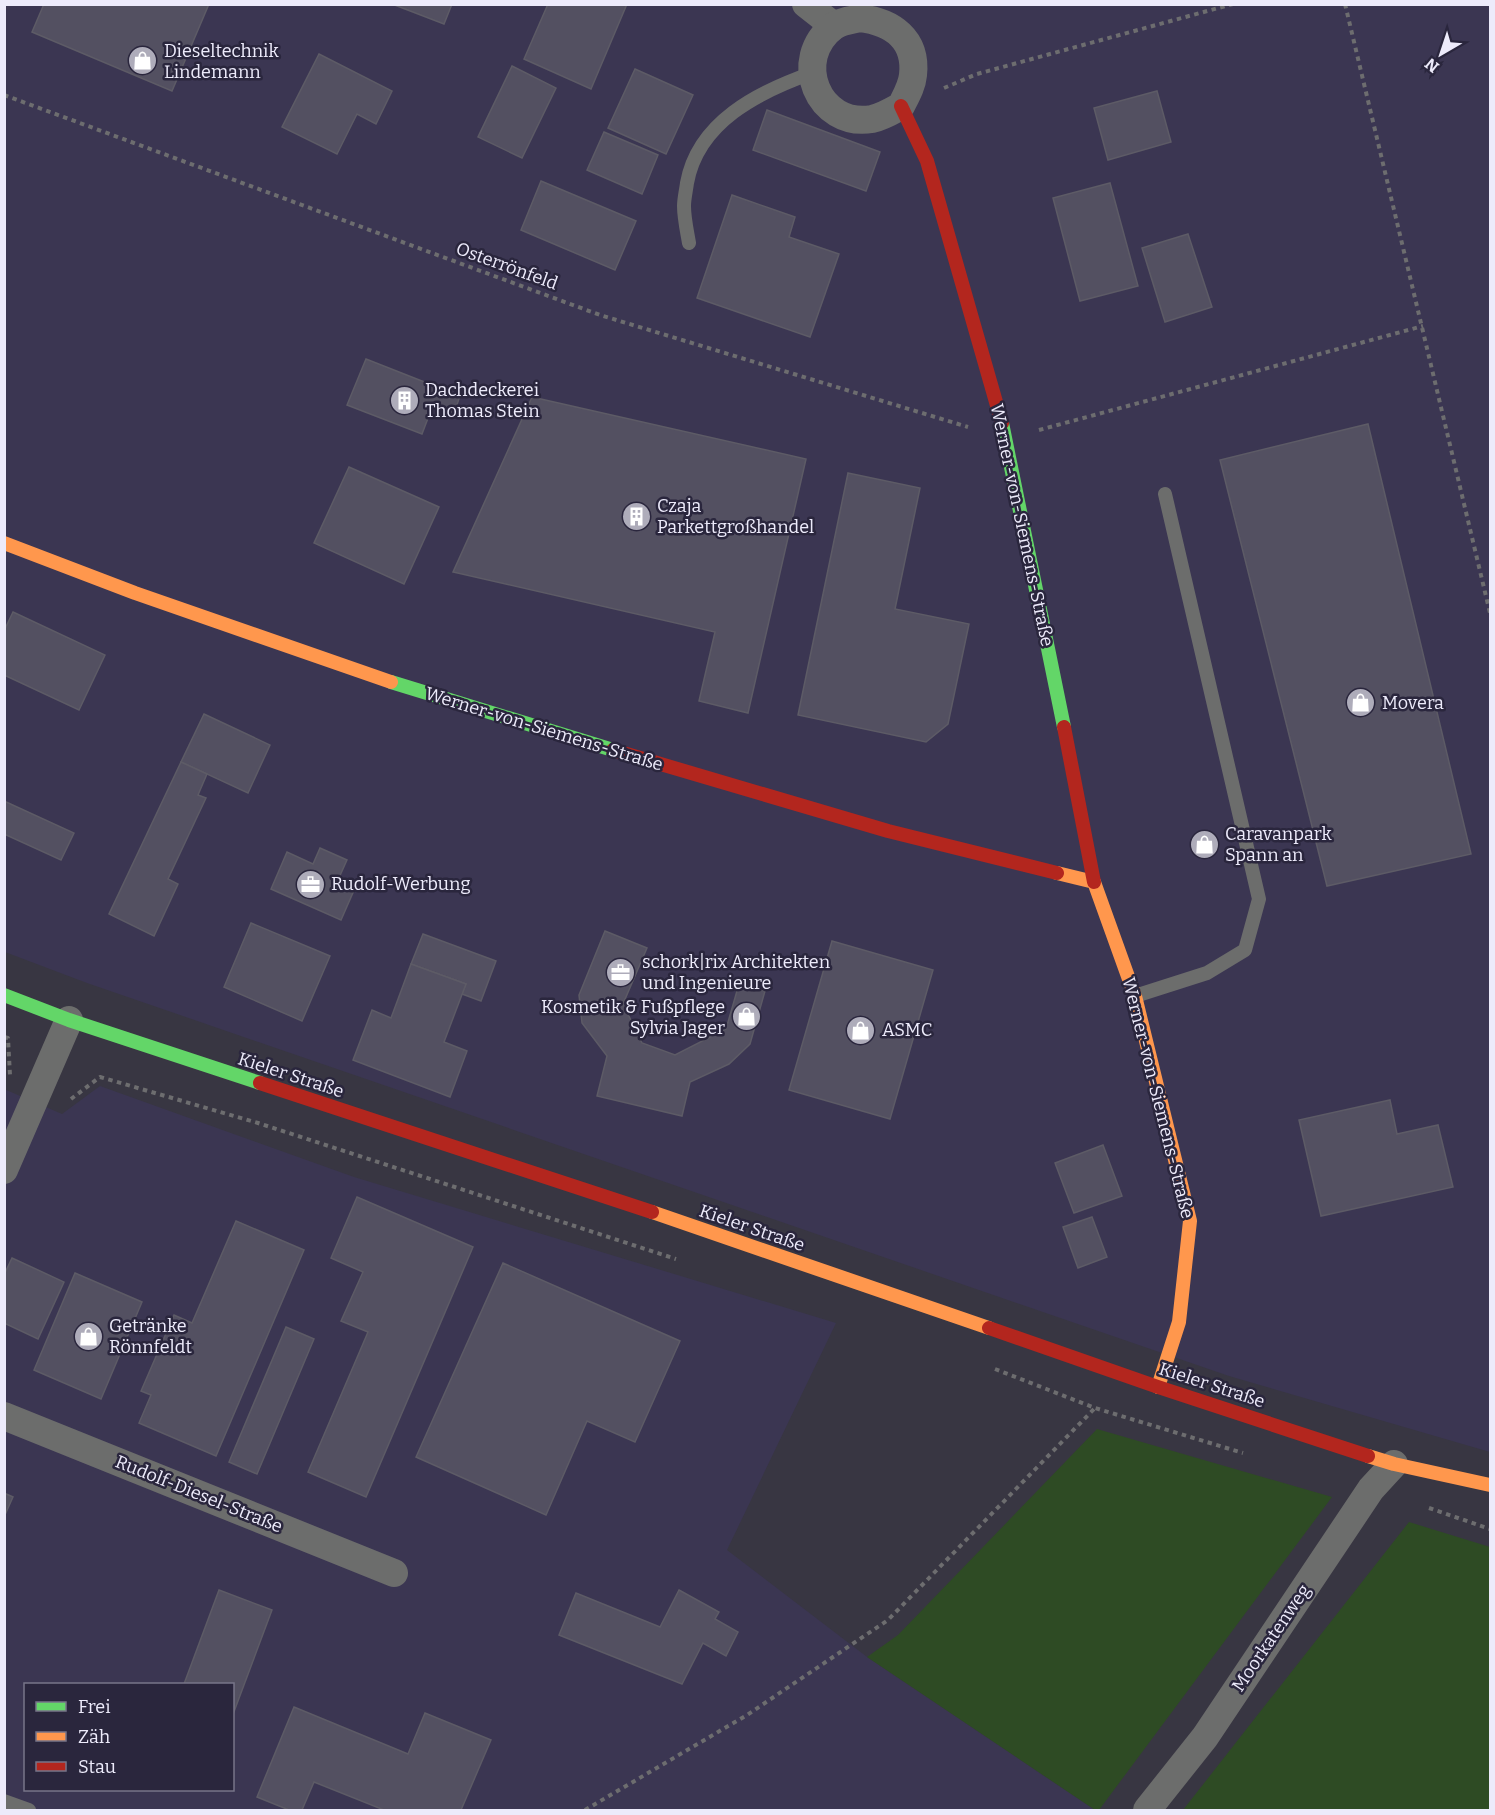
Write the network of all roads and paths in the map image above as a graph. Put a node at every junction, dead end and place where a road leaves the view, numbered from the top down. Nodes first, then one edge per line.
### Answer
1 (806, 4) edge
2 (1233, 4) edge
3 (1345, 4) edge
4 (834, 26) junction
5 (812, 73) junction
6 (4, 95) edge
7 (901, 106) junction
8 (689, 243) dead end
9 (1423, 326) junction
10 (1007, 439) junction
11 (1165, 494) dead end
12 (4, 543) edge
13 (1491, 613) edge
14 (1094, 882) junction
15 (4, 995) edge
16 (1136, 996) junction
17 (69, 1020) junction
18 (4, 1037) edge
19 (38, 1094) junction
20 (4, 1170) edge
21 (684, 1262) dead end
22 (992, 1368) dead end
23 (1158, 1387) junction
24 (1095, 1407) junction
25 (4, 1416) edge
26 (1246, 1454) dead end
27 (1394, 1464) junction
28 (1491, 1485) edge
29 (394, 1573) dead end
30 (4, 1801) edge
31 (29, 1810) edge
32 (585, 1810) edge
33 (1147, 1810) edge

1 - 4 street
2 - 7 path
3 - 9 path
4 - 5 street
4 - 7 street
5 - 7 street
5 - 8 lane
6 - 10 path, Osterrönfeld
7 - 10 street, Werner-von-Siemens-Straße
9 - 10 path
9 - 13 path
10 - 14 street, Werner-von-Siemens-Straße
11 - 16 lane
12 - 14 street, Werner-von-Siemens-Straße
14 - 16 street, Werner-von-Siemens-Straße
15 - 17 street, Kieler Straße
16 - 23 street, Werner-von-Siemens-Straße
17 - 19 street
17 - 23 street, Kieler Straße
18 - 19 path
19 - 20 street
19 - 21 path
22 - 24 path
23 - 27 street, Kieler Straße
24 - 26 path
24 - 32 path
25 - 29 street, Rudolf-Diesel-Straße
27 - 28 street, Kieler Straße
27 - 33 street, Moorkatenweg
30 - 31 lane

